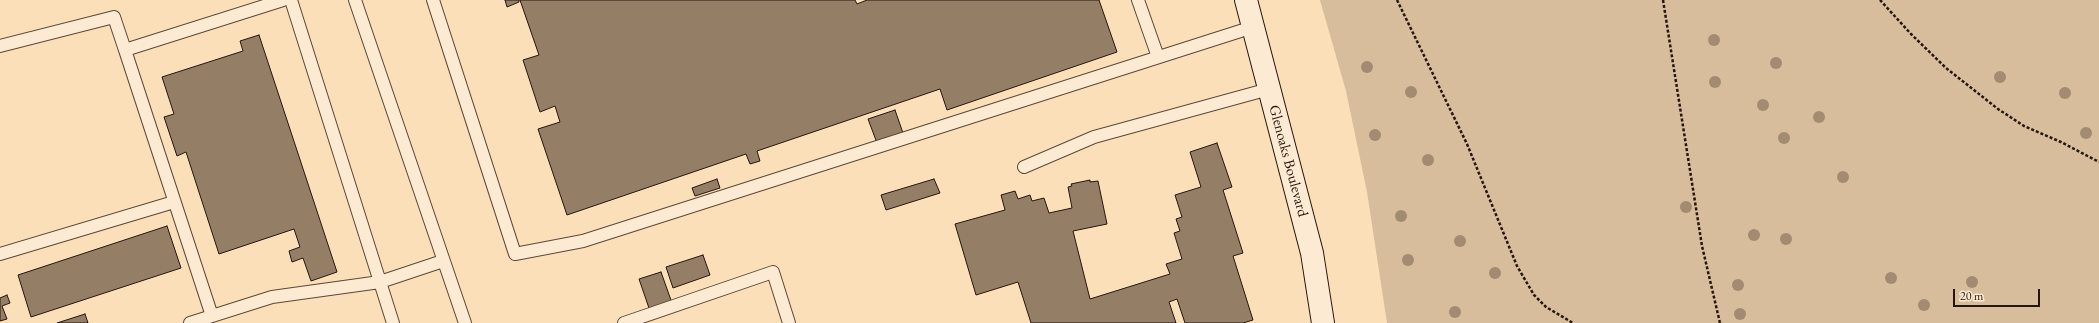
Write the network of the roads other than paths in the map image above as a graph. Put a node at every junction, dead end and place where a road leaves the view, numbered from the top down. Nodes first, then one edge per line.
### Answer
1 (283, 0) edge
2 (291, 0) edge
3 (355, 0) edge
4 (433, 0) edge
5 (1138, 0) edge
6 (1246, 0) edge
7 (1253, 27) junction
8 (0, 46) edge
9 (126, 50) junction
10 (1158, 57) junction
11 (1269, 89) junction
12 (1024, 167) dead end
13 (174, 202) junction
14 (0, 254) edge
15 (443, 260) junction
16 (380, 282) junction
17 (212, 316) junction
18 (190, 323) edge
19 (393, 323) edge
20 (465, 323) edge
21 (624, 323) edge
22 (789, 323) edge
23 (1323, 323) edge

1 - 9 lane
2 - 16 lane
3 - 15 lane
4 - 10 lane
5 - 10 lane
6 - 7 main road, Glenoaks Boulevard
7 - 10 lane
7 - 11 main road, Glenoaks Boulevard
8 - 9 lane
9 - 13 lane
11 - 12 lane
11 - 23 main road, Glenoaks Boulevard
13 - 14 lane
13 - 17 lane
15 - 16 lane
15 - 20 lane
16 - 17 lane
16 - 19 lane
17 - 18 lane
21 - 22 lane

